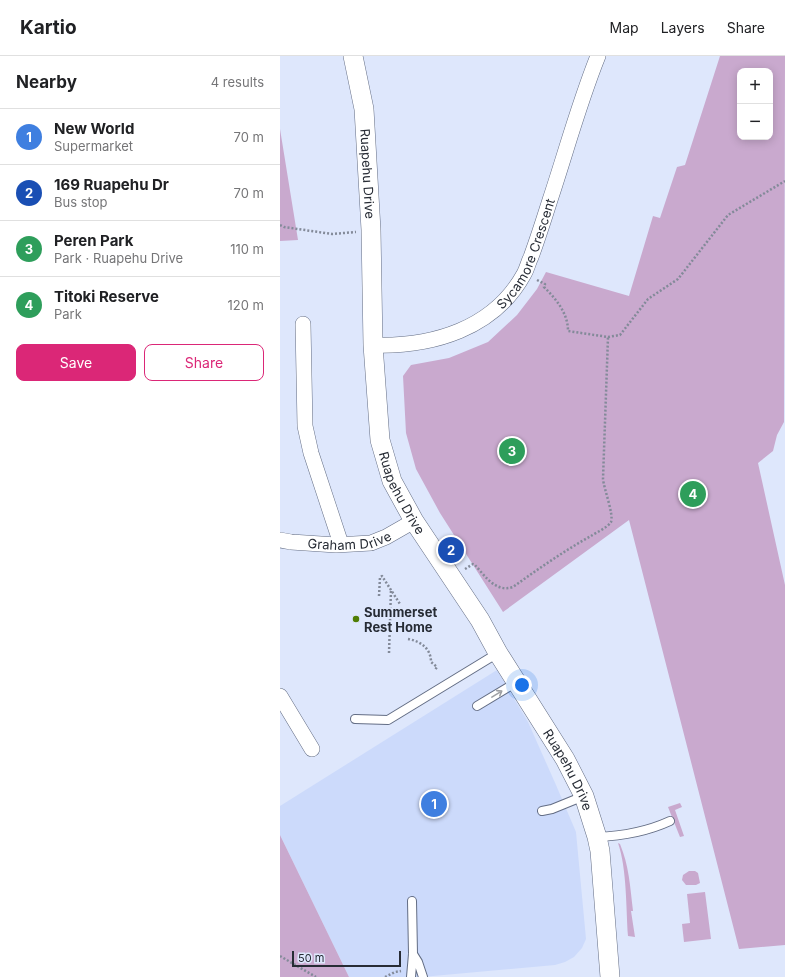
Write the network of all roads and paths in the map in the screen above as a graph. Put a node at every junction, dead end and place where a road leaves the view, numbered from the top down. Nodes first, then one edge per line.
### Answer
1 (353, 56) edge
2 (585, 56) edge
3 (598, 56) edge
4 (592, 70) junction
5 (785, 181) edge
6 (280, 225) edge
7 (371, 230) junction
8 (524, 274) junction
9 (303, 324) dead end
10 (608, 337) junction
11 (373, 345) junction
12 (414, 521) junction
13 (280, 540) edge
14 (341, 544) junction
15 (451, 578) junction
16 (391, 590) junction
17 (379, 596) dead end
18 (400, 604) dead end
19 (408, 638) dead end
20 (389, 653) dead end
21 (498, 653) junction
22 (435, 670) dead end
23 (518, 682) junction
24 (280, 696) edge
25 (477, 706) dead end
26 (354, 719) dead end
27 (312, 749) dead end
28 (584, 796) junction
29 (542, 811) dead end
30 (670, 821) dead end
31 (597, 837) junction
32 (412, 901) dead end
33 (413, 954) junction
34 (280, 956) edge
35 (408, 974) edge
36 (316, 977) edge
37 (385, 977) edge
38 (423, 977) edge
39 (610, 977) edge

1 - 7 street, Ruapehu Drive
2 - 4 street
3 - 4 street, Sycamore Crescent
4 - 8 street, Sycamore Crescent
5 - 10 path
6 - 7 path
7 - 11 street, Ruapehu Drive
8 - 10 path
8 - 11 street, Sycamore Crescent
9 - 14 street
10 - 15 path
11 - 12 street, Ruapehu Drive
12 - 14 street, Graham Drive
12 - 15 street, Ruapehu Drive
13 - 14 street, Graham Drive
15 - 21 street, Ruapehu Drive
16 - 17 path
16 - 18 path
16 - 20 path
19 - 22 path
21 - 23 street, Ruapehu Drive
21 - 26 lane
25 -> 23 lane
23 - 28 street, Ruapehu Drive
24 - 27 street
28 - 29 lane
28 - 31 street, Ruapehu Drive
30 - 31 lane
31 - 39 street, Ruapehu Drive
32 - 33 lane
33 - 35 lane
33 - 38 lane
34 - 36 path
35 - 37 path

